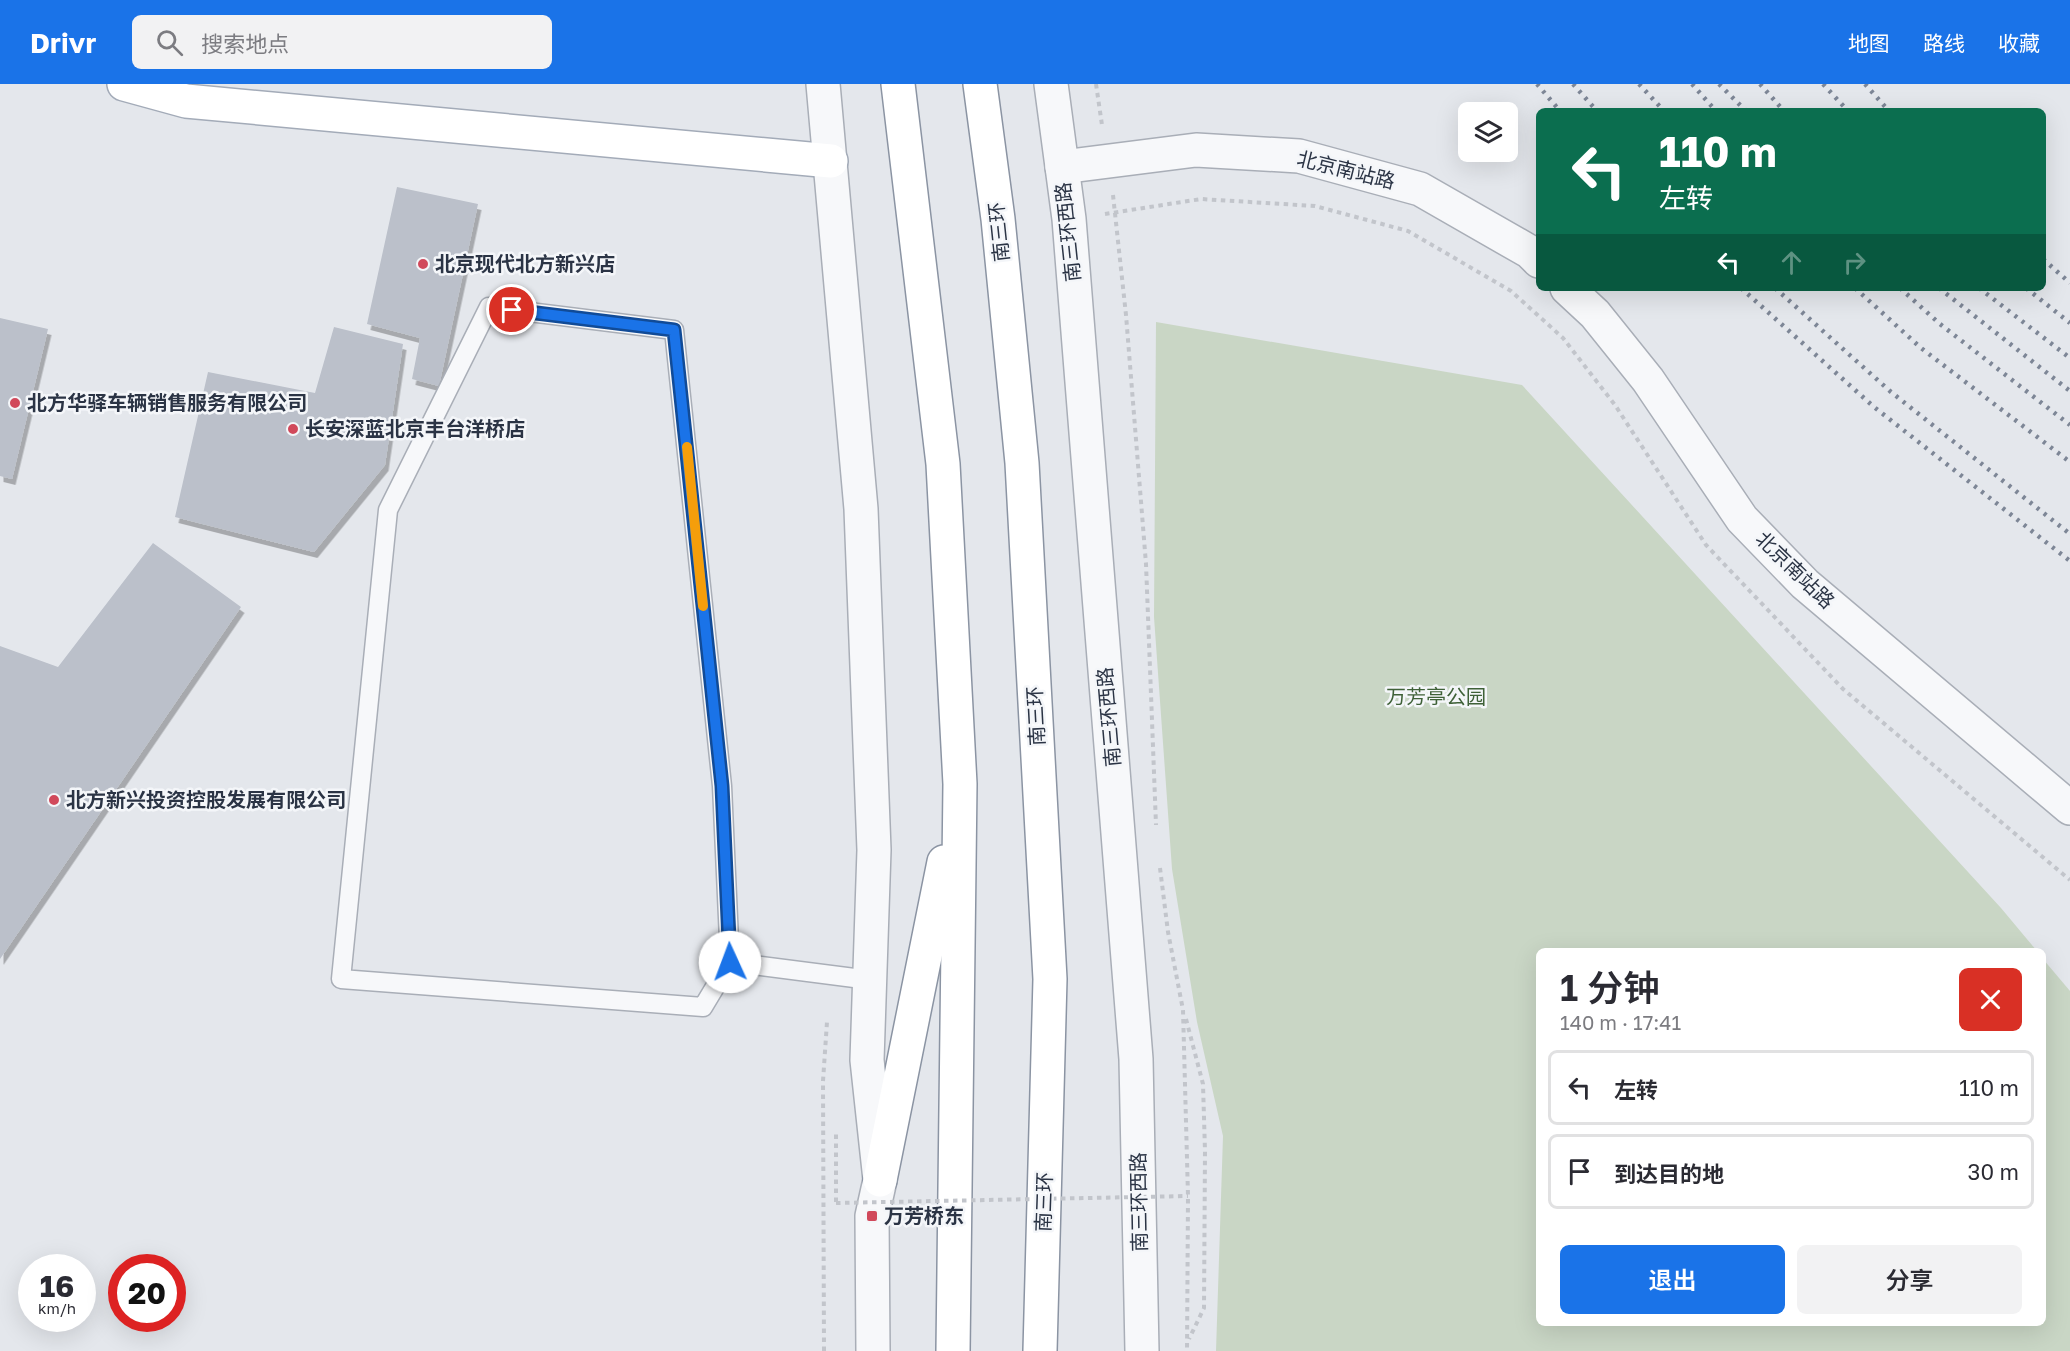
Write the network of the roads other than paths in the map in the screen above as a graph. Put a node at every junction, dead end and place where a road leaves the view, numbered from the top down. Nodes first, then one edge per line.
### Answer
1 (124, 84) edge
2 (823, 84) edge
3 (898, 84) edge
4 (980, 84) edge
5 (1051, 84) edge
6 (831, 161) junction
7 (1062, 167) junction
8 (1536, 258) edge
9 (1570, 291) edge
10 (960, 784) junction
11 (2070, 808) edge
12 (730, 962) junction
13 (870, 980) junction
14 (880, 1180) junction
15 (873, 1351) edge
16 (953, 1351) edge
17 (1040, 1351) edge
18 (1142, 1351) edge

1 - 6 main road
2 - 6 street
3 - 10 main road
4 - 17 main road, 南三环
5 - 7 street, 南三环西路
6 - 13 street
7 - 8 street, 北京南站路
7 - 18 street, 南三环西路
9 - 11 street, 北京南站路
10 - 14 main road
10 - 16 main road
12 - 12 lane
12 - 13 lane
13 - 14 street
14 - 15 street

